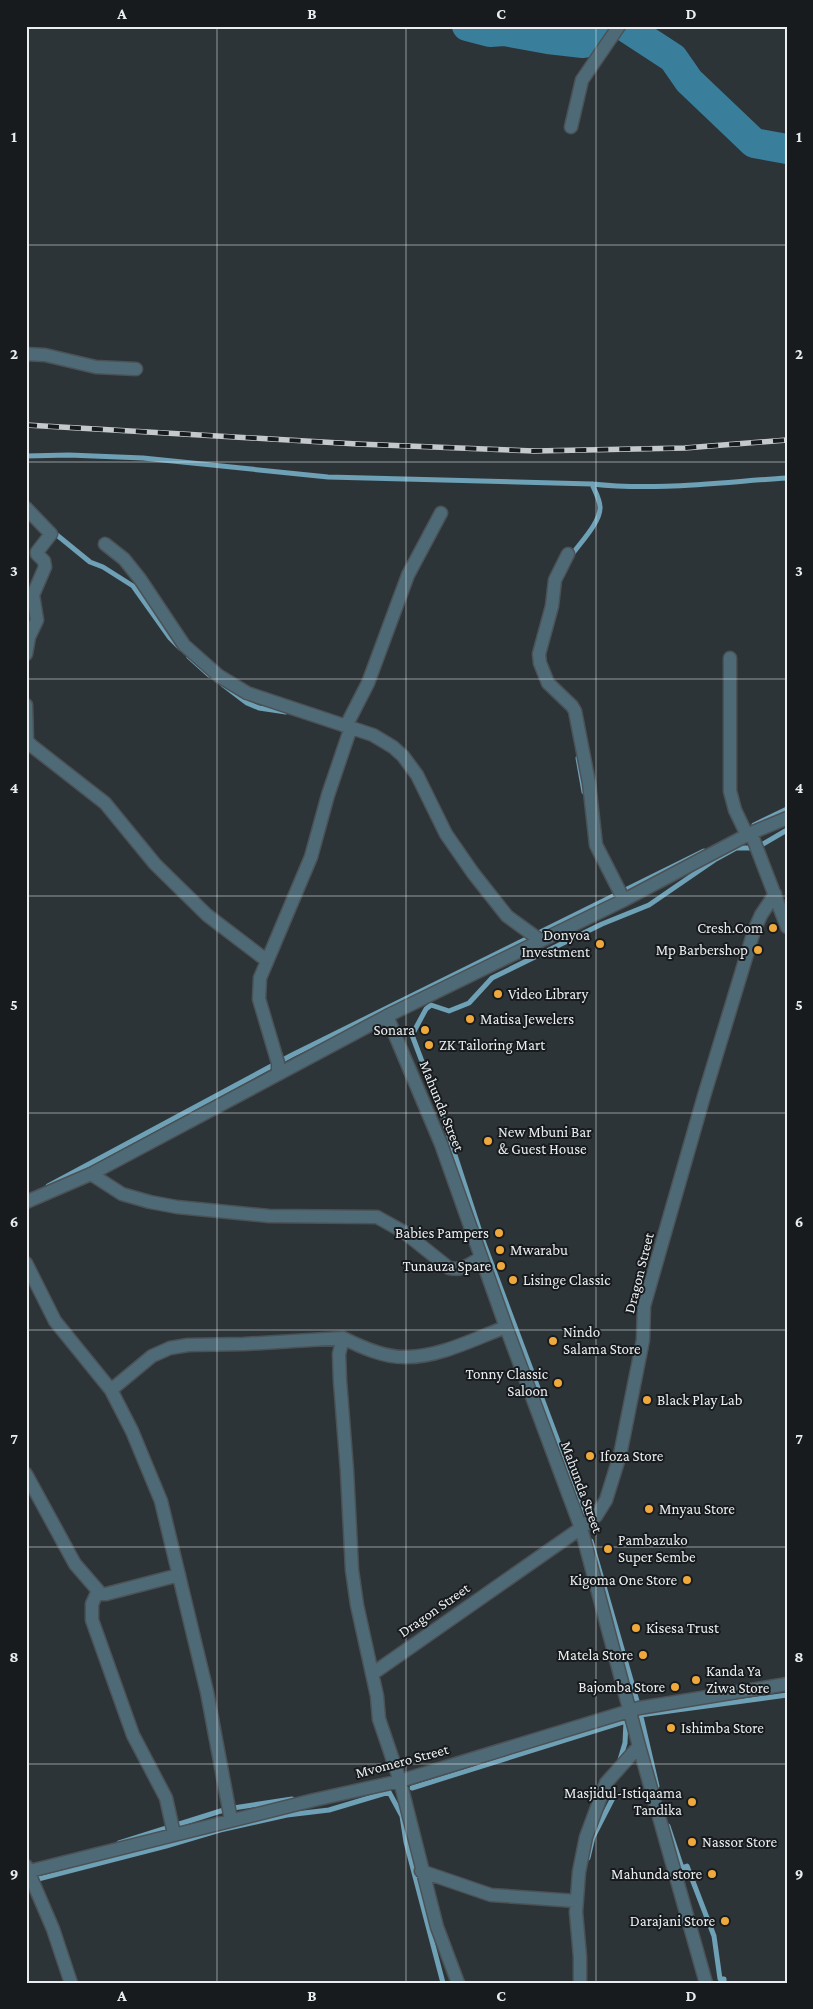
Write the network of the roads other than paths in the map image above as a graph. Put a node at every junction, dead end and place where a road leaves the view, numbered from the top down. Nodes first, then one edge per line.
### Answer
1 (619, 26) edge
2 (571, 127) dead end
3 (26, 354) edge
4 (136, 370) dead end
5 (26, 508) edge
6 (441, 514) dead end
7 (105, 544) dead end
8 (568, 554) dead end
9 (26, 654) edge
10 (730, 658) dead end
11 (26, 704) edge
12 (346, 726) junction
13 (787, 818) edge
14 (749, 834) junction
15 (775, 894) junction
16 (624, 900) junction
17 (787, 927) edge
18 (540, 940) junction
19 (266, 960) junction
20 (387, 1016) junction
21 (278, 1072) junction
22 (92, 1174) junction
23 (26, 1202) edge
24 (481, 1257) junction
25 (26, 1263) edge
26 (506, 1327) junction
27 (343, 1338) junction
28 (111, 1390) junction
29 (26, 1474) edge
30 (581, 1528) junction
31 (179, 1575) junction
32 (98, 1591) junction
33 (372, 1674) junction
34 (787, 1684) edge
35 (631, 1710) junction
36 (639, 1746) junction
37 (400, 1781) junction
38 (231, 1820) junction
39 (174, 1834) junction
40 (27, 1870) edge
41 (422, 1871) junction
42 (576, 1901) junction
43 (71, 1983) edge
44 (458, 1983) edge
45 (580, 1983) edge
46 (706, 1983) edge

1 - 2 street
3 - 4 street
5 - 9 street
6 - 12 street
7 - 12 street
8 - 16 street
10 - 14 street
11 - 19 street
12 - 18 street
12 - 19 street
13 - 14 street
14 - 15 street
14 - 16 street
15 - 17 street
15 - 30 street, Dragon Street
16 - 18 street
18 - 20 street
19 - 21 street
20 - 21 street
20 - 24 street, Mahunda Street
21 - 22 street
22 - 23 street
22 - 24 street
24 - 26 street, Mahunda Street
25 - 28 street
26 - 27 street
26 - 30 street, Mahunda Street
27 - 28 street
27 - 33 street
28 - 31 street
29 - 32 street
30 - 33 street, Dragon Street
30 - 35 street, Mahunda Street
31 - 32 street
31 - 38 street
32 - 39 street
33 - 37 street
34 - 35 street, Mvomero Street
35 - 36 street, Mahunda Street
35 - 37 street, Mvomero Street
36 - 42 street
36 - 46 street, Mahunda Street
37 - 38 street, Mvomero Street
37 - 41 street
38 - 39 street, Mvomero Street
39 - 40 street, Mvomero Street
40 - 43 street
41 - 42 street
41 - 44 street
42 - 45 street

